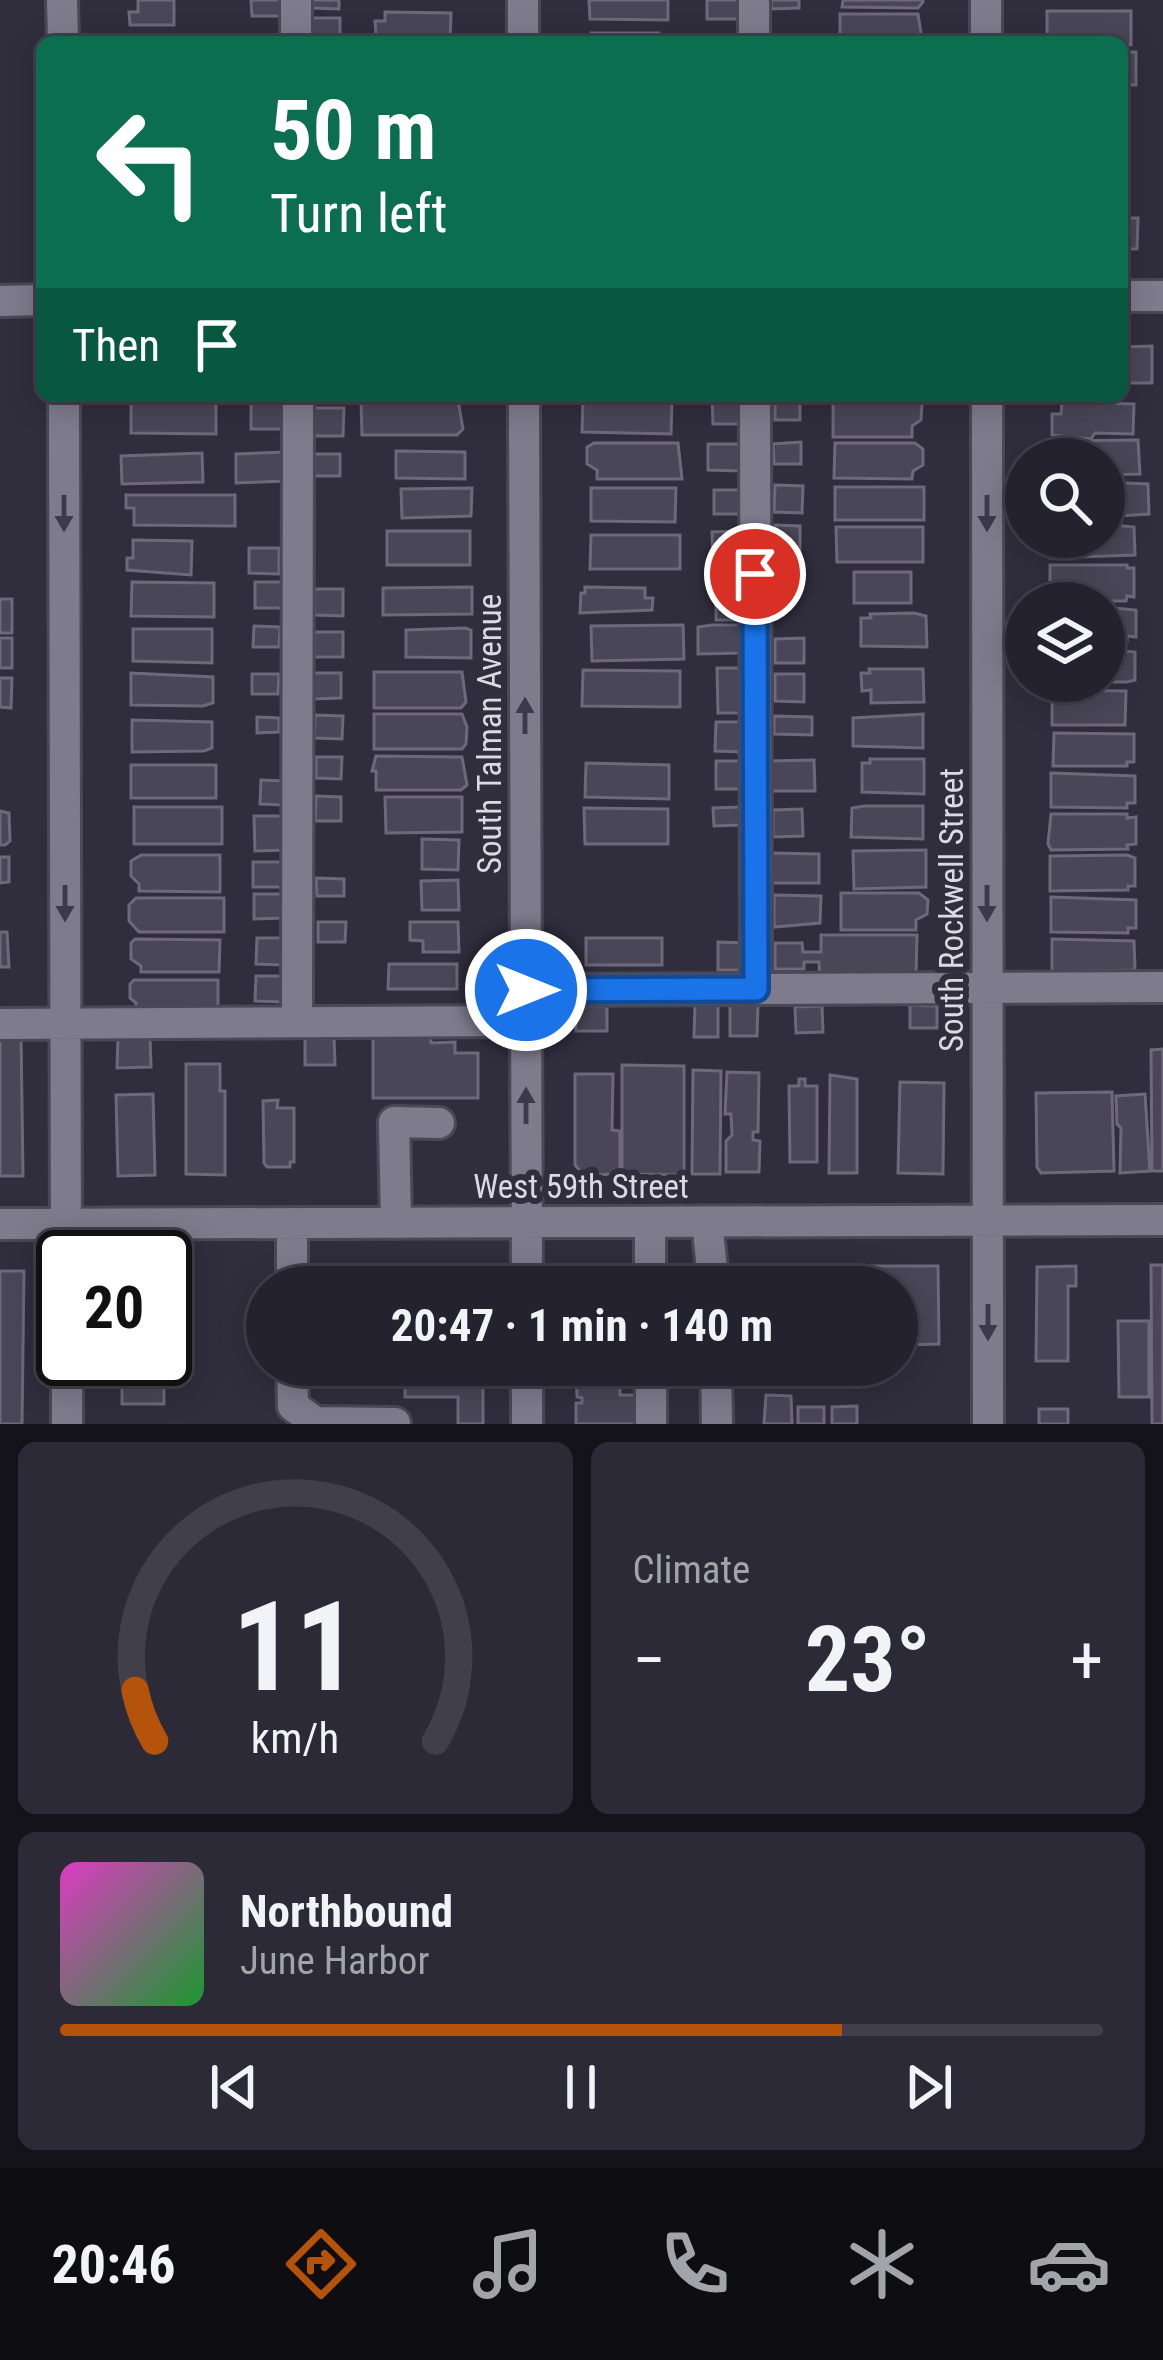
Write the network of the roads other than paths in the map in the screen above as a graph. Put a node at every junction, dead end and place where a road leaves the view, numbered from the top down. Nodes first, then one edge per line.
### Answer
1 (62, 0) edge
2 (296, 0) edge
3 (523, 0) edge
4 (754, 0) edge
5 (986, 0) edge
6 (62, 36) edge
7 (296, 36) edge
8 (523, 36) edge
9 (754, 36) edge
10 (986, 36) edge
11 (1128, 296) edge
12 (1163, 296) edge
13 (36, 300) edge
14 (0, 301) edge
15 (64, 402) edge
16 (298, 402) edge
17 (524, 402) edge
18 (755, 402) edge
19 (987, 402) edge
20 (1163, 987) edge
21 (987, 988) junction
22 (756, 989) junction
23 (526, 1005) junction
24 (297, 1022) junction
25 (0, 1024) edge
26 (65, 1024) junction
27 (439, 1123) dead end
28 (1163, 1220) edge
29 (988, 1221) junction
30 (650, 1222) junction
31 (706, 1222) junction
32 (292, 1223) junction
33 (397, 1223) junction
34 (526, 1223) junction
35 (0, 1224) edge
36 (66, 1224) junction
37 (66, 1230) edge
38 (292, 1266) edge
39 (527, 1266) edge
40 (650, 1266) edge
41 (712, 1266) edge
42 (67, 1386) edge
43 (292, 1386) edge
44 (527, 1386) edge
45 (651, 1386) edge
46 (716, 1386) edge
47 (315, 1423) edge
48 (394, 1423) edge
49 (67, 1424) edge
50 (527, 1424) edge
51 (651, 1424) edge
52 (717, 1424) edge
53 (988, 1424) edge

1 - 6 street
2 - 7 street
3 - 8 street
4 - 9 street
5 - 10 street
11 - 12 street
13 - 14 street
15 -> 26 street
16 - 24 street
23 -> 17 street, South Talman Avenue
18 - 22 street
19 -> 21 street, South Rockwell Street
20 - 21 street
21 - 22 street
21 - 29 street, South Rockwell Street
22 - 23 street
23 - 24 street
34 -> 23 street, South Talman Avenue
24 - 26 street
25 - 26 street
26 - 36 street
27 - 33 street
28 - 29 street, West 59th Street
29 - 31 street, West 59th Street
29 -> 53 street, South Rockwell Street
30 - 31 street, West 59th Street
30 - 34 street, West 59th Street
30 - 40 street
31 - 41 street
32 - 33 street, West 59th Street
32 - 36 street, West 59th Street
32 - 38 street
33 - 34 street, West 59th Street
34 - 39 street, South Talman Avenue
35 - 36 street, West 59th Street
36 - 37 street
42 - 49 street
43 - 47 street
44 - 50 street
45 - 51 street
46 - 52 street
47 - 48 street

